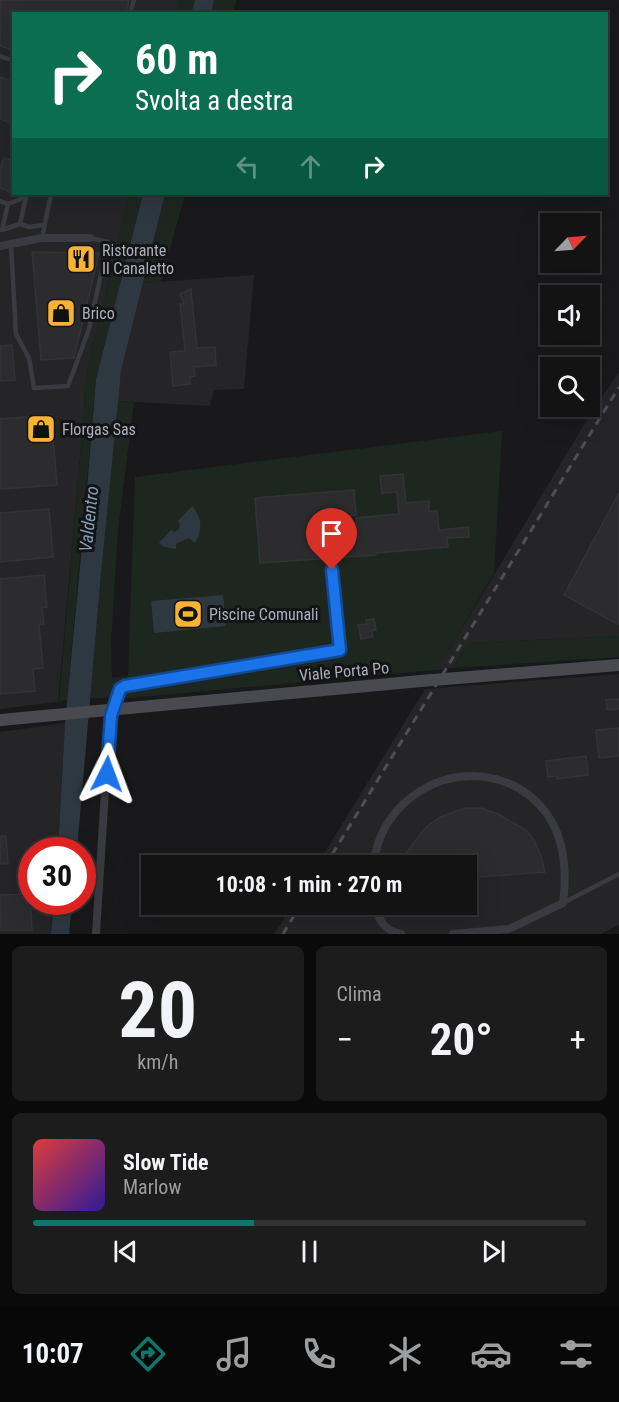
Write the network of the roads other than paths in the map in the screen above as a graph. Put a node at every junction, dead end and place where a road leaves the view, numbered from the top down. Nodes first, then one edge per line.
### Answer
1 (26, 195) edge
2 (51, 195) edge
3 (0, 201) edge
4 (8, 204) junction
5 (20, 224) junction
6 (44, 225) junction
7 (1, 231) edge
8 (42, 238) junction
9 (90, 238) joint
10 (11, 245) junction
11 (0, 246) edge
12 (332, 570) dead end
13 (619, 665) edge
14 (114, 710) junction
15 (0, 720) edge
16 (374, 855) edge
17 (619, 874) edge
18 (563, 903) junction
19 (378, 915) edge
20 (96, 934) edge
21 (401, 934) edge
22 (453, 934) edge

1 - 4 lane
1 - 5 lane
2 - 6 lane
3 - 4 lane
4 - 7 lane
5 - 6 lane
5 - 7 lane
6 - 8 lane
8 - 9 street
8 - 10 street
9 - 10 lane
10 - 11 street
12 - 14 lane
13 - 14 main road, Viale Porta Po, bridge
14 - 15 main road, Viale Porta Po
14 - 20 street
16 - 18 street
17 - 18 lane
18 - 22 street
19 - 21 street

